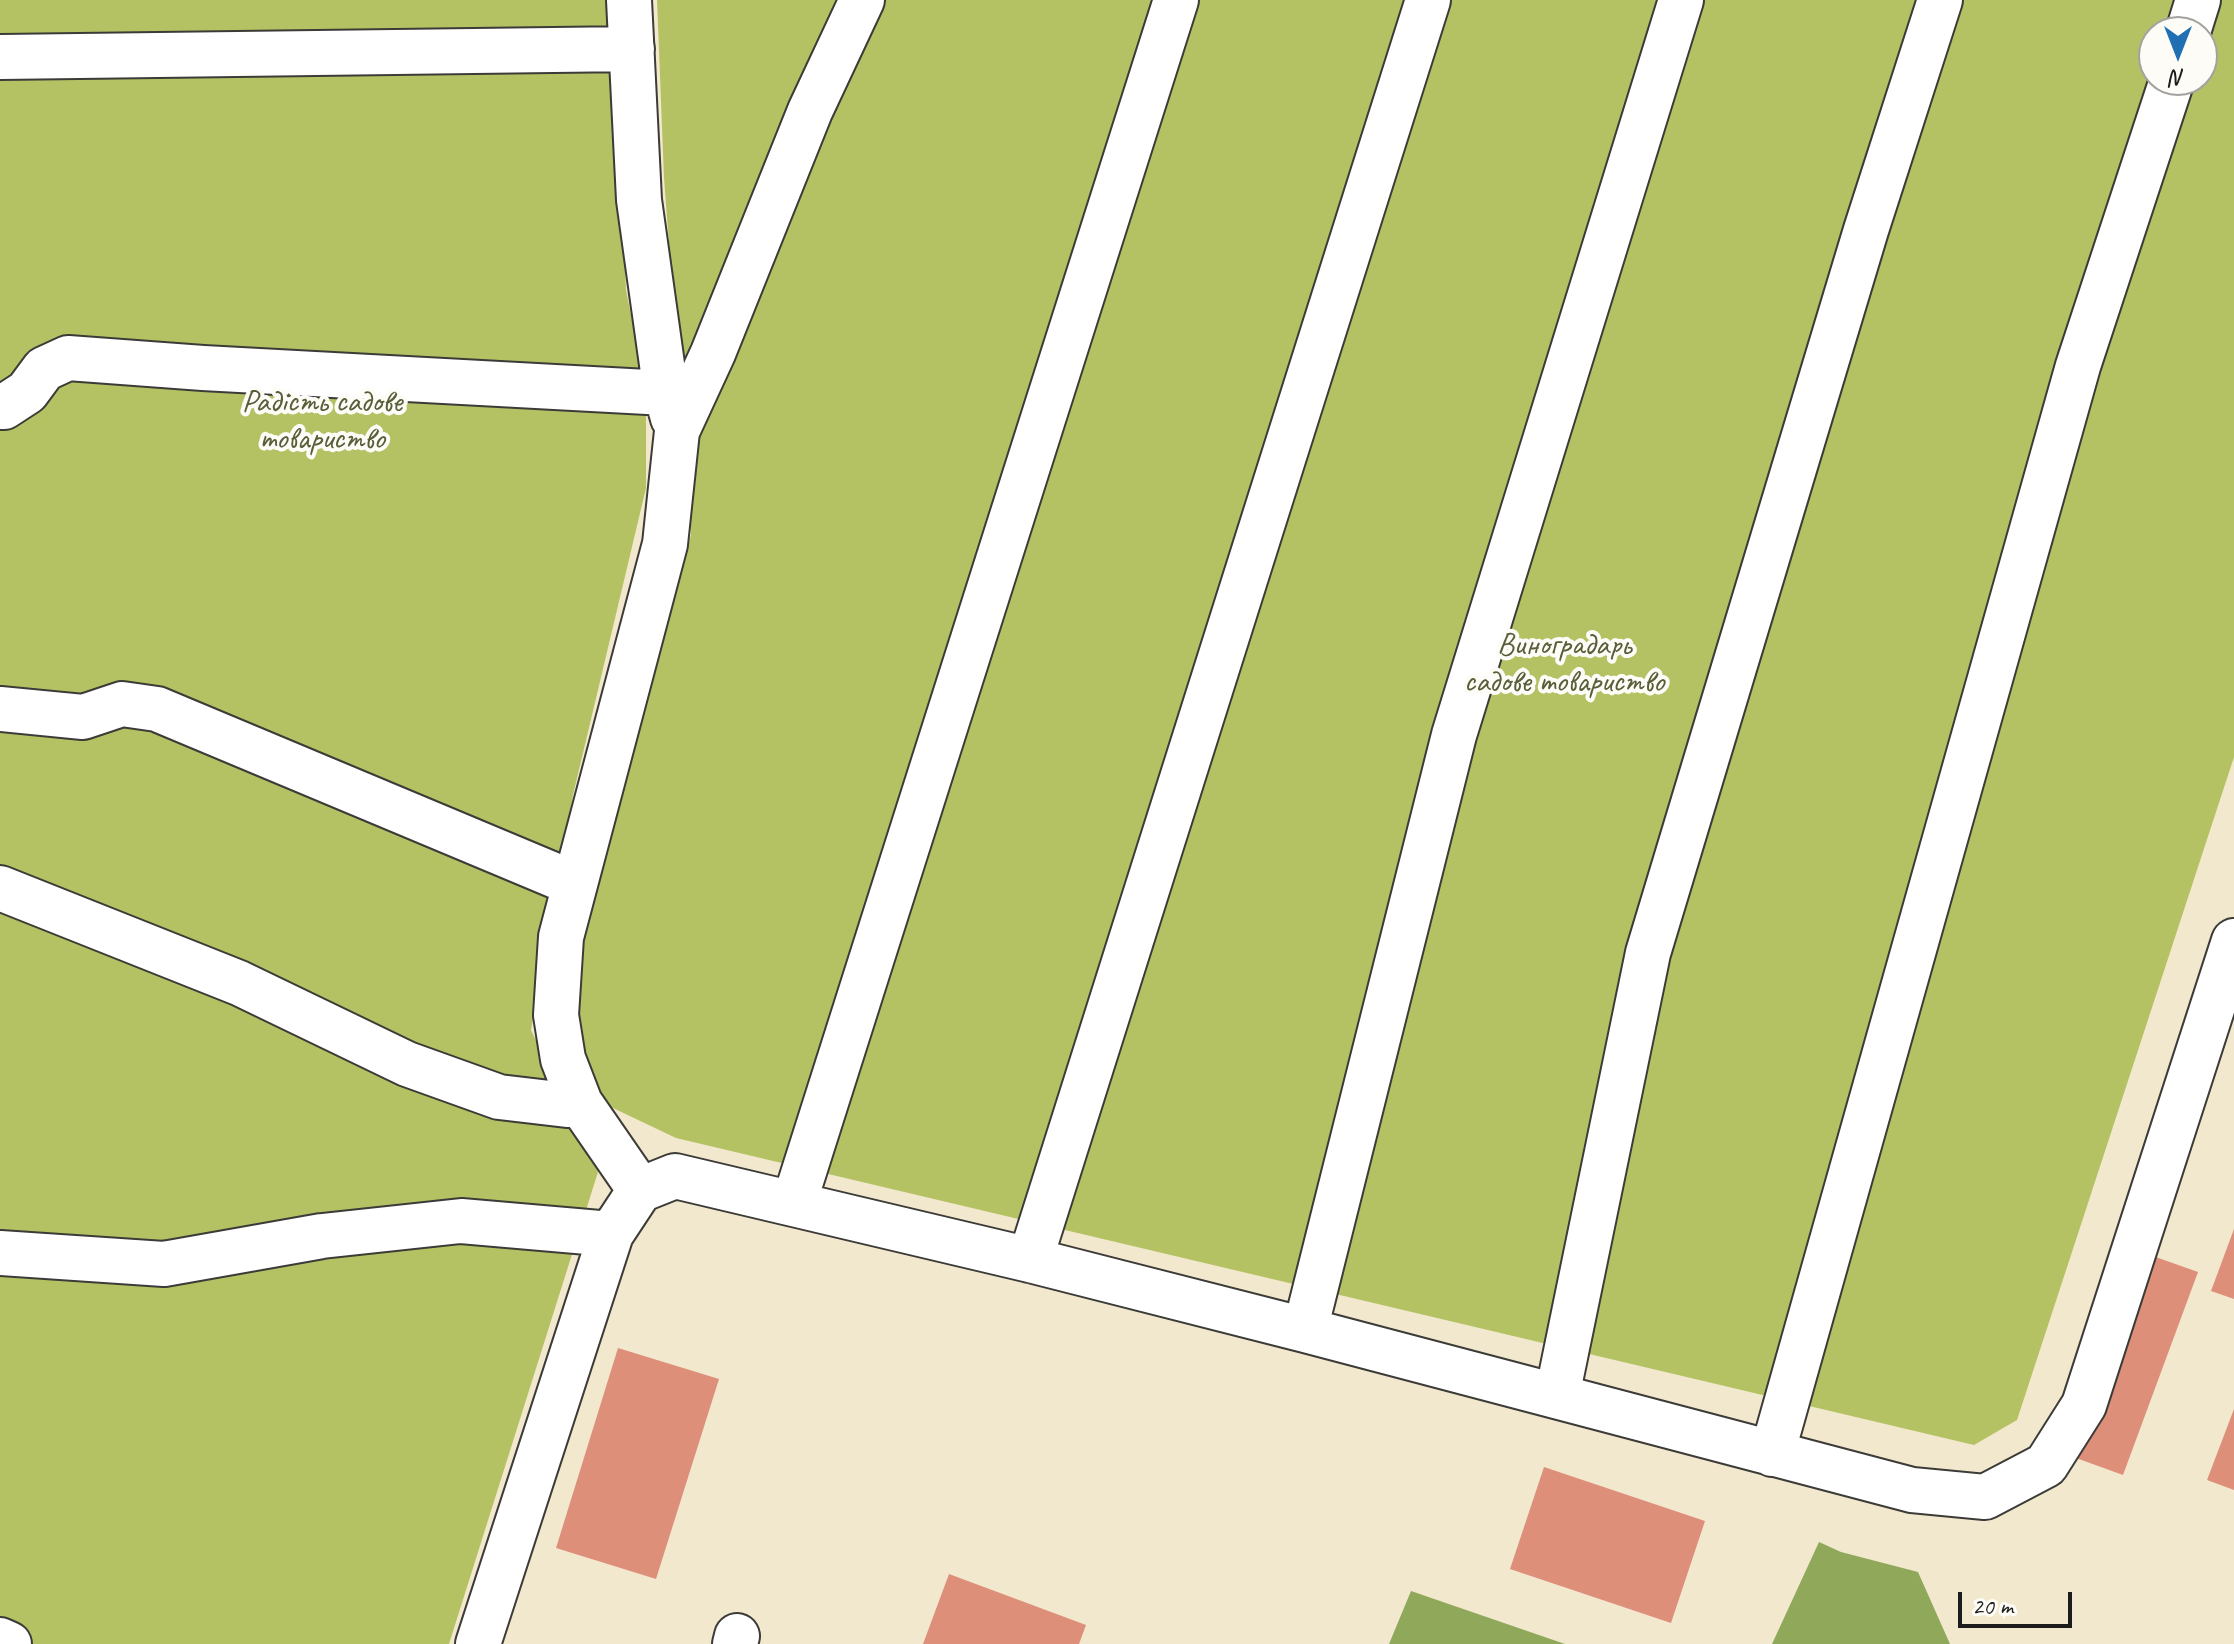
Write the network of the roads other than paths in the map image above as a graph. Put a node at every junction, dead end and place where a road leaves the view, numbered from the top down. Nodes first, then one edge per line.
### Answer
1 (629, 0) edge
2 (862, 0) edge
3 (1176, 0) edge
4 (1428, 0) edge
5 (1681, 0) edge
6 (1940, 0) edge
7 (632, 49) junction
8 (0, 57) edge
9 (2167, 96) edge
10 (0, 407) edge
11 (671, 412) junction
12 (0, 709) edge
13 (575, 884) junction
14 (0, 888) edge
15 (2234, 941) edge
16 (580, 1103) junction
17 (640, 1190) junction
18 (794, 1203) junction
19 (611, 1234) junction
20 (0, 1253) edge
21 (1030, 1260) junction
22 (1305, 1330) junction
23 (1557, 1396) junction
24 (1772, 1454) junction
25 (0, 1640) edge
26 (9, 1644) edge
27 (478, 1644) edge

1 - 7 street
2 - 11 street
3 - 18 street
4 - 21 street
5 - 22 street
6 - 23 street
7 - 8 street
7 - 11 street
9 - 24 street
10 - 11 street
11 - 13 street
12 - 13 street
13 - 16 street
14 - 16 street
15 - 24 street
16 - 17 street
17 - 18 street
17 - 19 street
18 - 21 street
19 - 20 street
19 - 27 street
21 - 22 street
22 - 23 street
23 - 24 street
25 - 26 street

